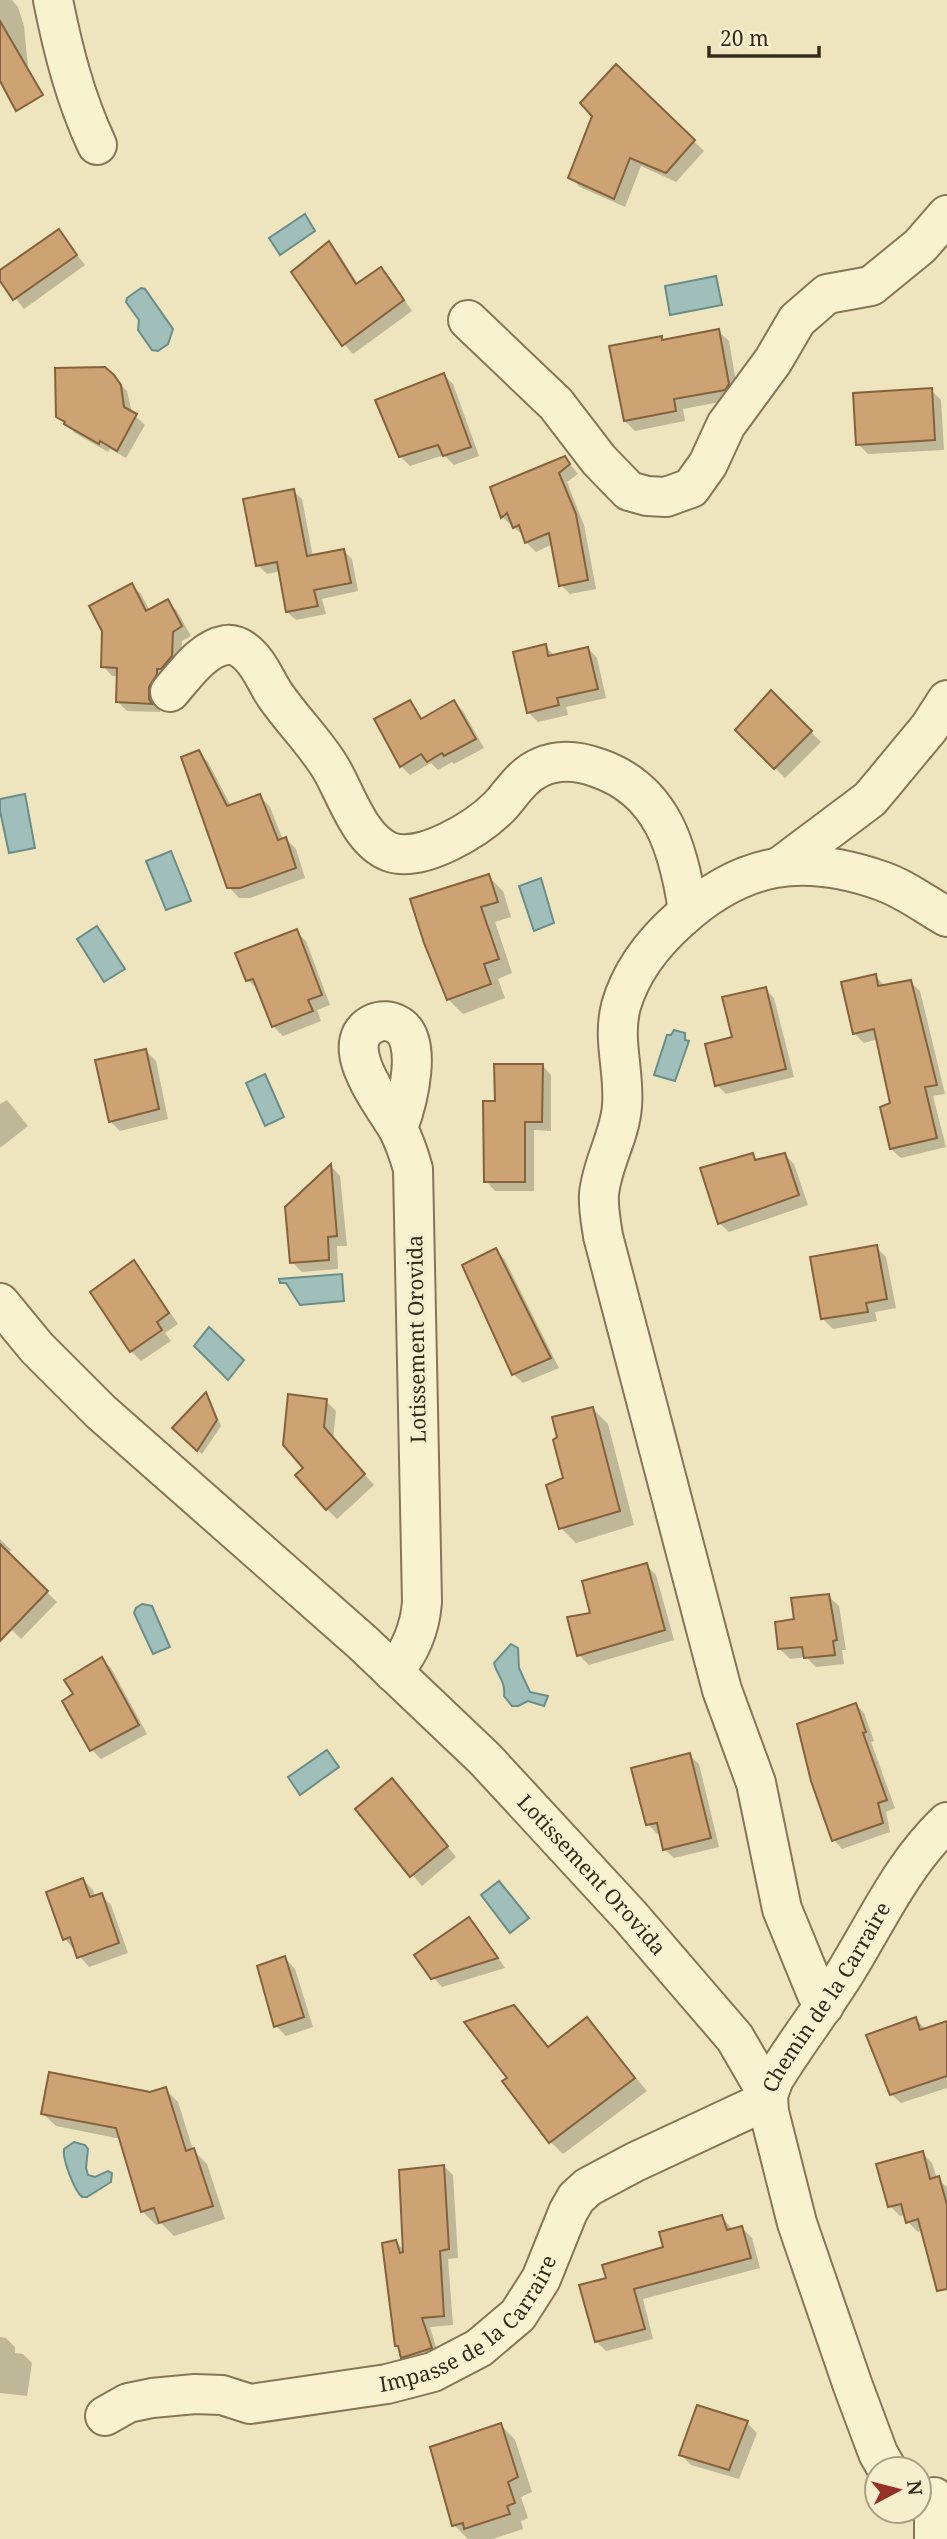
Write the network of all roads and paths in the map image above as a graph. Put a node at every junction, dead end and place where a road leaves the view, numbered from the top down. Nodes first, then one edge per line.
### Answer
1 (53, 0) edge
2 (97, 145) dead end
3 (947, 215) edge
4 (468, 320) dead end
5 (170, 692) dead end
6 (947, 700) edge
7 (782, 865) junction
8 (688, 911) junction
9 (947, 918) edge
10 (398, 1128) dead end
11 (0, 1303) edge
12 (393, 1672) junction
13 (947, 1822) edge
14 (824, 2006) junction
15 (768, 2098) junction
16 (105, 2416) dead end
17 (879, 2455) edge

1 - 2 street
3 - 4 street
5 - 8 street
6 - 7 street
7 - 8 street
7 - 9 street
8 - 14 street
10 - 12 street, Lotissement Orovida
11 - 12 street, Lotissement Orovida
12 - 15 street, Lotissement Orovida
13 - 14 street, Chemin de la Carraire
14 - 15 street, Chemin de la Carraire
15 - 16 street, Impasse de la Carraire
15 - 17 street, Chemin de la Carraire

